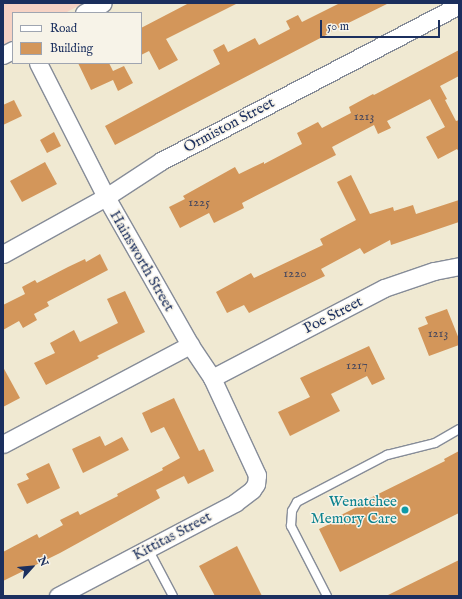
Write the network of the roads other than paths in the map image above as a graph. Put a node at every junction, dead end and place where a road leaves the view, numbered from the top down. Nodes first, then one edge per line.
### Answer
1 (103, 3) edge
2 (459, 5) edge
3 (86, 12) edge
4 (12, 50) edge
5 (3, 55) edge
6 (39, 64) edge
7 (106, 198) junction
8 (3, 254) edge
9 (459, 266) edge
10 (190, 345) junction
11 (212, 378) junction
12 (459, 429) edge
13 (3, 444) edge
14 (249, 458) joint
15 (148, 549) junction
16 (68, 594) edge
17 (173, 596) edge
18 (327, 596) edge

1 - 3 street
2 - 7 street, Ormiston Street
4 - 5 street
6 - 7 street, Hainsworth Street
7 - 8 street, Ormiston Street
7 - 10 street, Hainsworth Street
9 - 11 street, Poe Street
10 - 11 street, Hainsworth Street
10 - 13 street
11 - 14 street, Hainsworth Street
12 - 18 lane
14 - 15 street, Kittitas Street
15 - 16 street, Kittitas Street
15 - 17 lane

